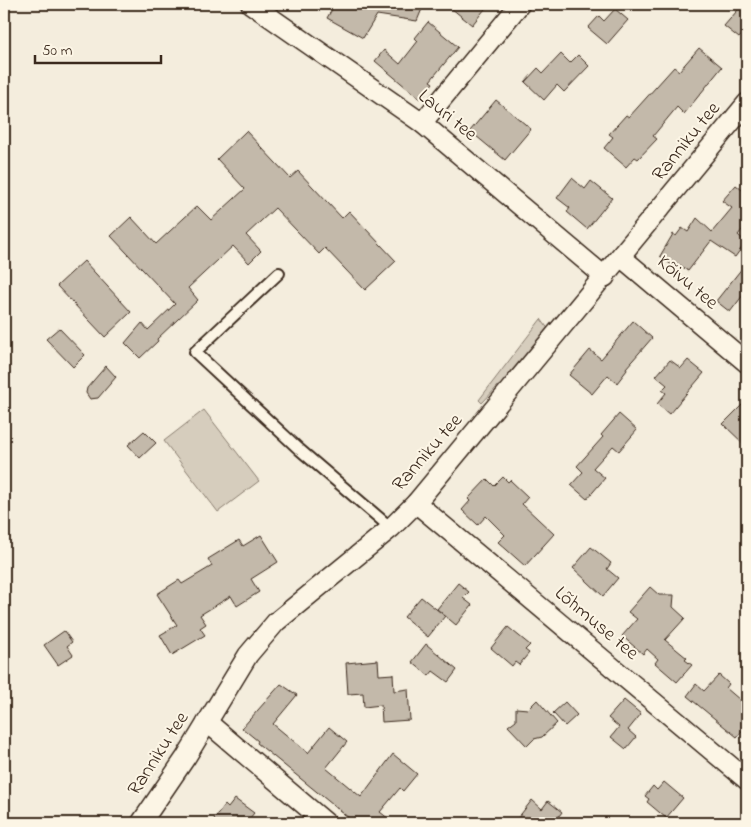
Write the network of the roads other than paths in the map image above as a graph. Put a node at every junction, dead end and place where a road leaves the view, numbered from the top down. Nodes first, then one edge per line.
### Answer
1 (251, 4) edge
2 (520, 4) edge
3 (747, 104) edge
4 (422, 123) junction
5 (621, 257) junction
6 (279, 273) dead end
7 (605, 277) junction
8 (747, 363) edge
9 (416, 503) junction
10 (390, 528) junction
11 (207, 722) junction
12 (747, 780) edge
13 (141, 823) edge
14 (326, 823) edge

1 - 4 street, Lauri tee
2 - 4 street
3 - 5 street, Ranniku tee
4 - 7 street, Lauri tee
5 - 7 street, Ranniku tee
5 - 8 street, Kõivu tee
6 - 10 lane
7 - 9 street, Ranniku tee
9 - 10 street, Ranniku tee
9 - 12 street, Lõhmuse tee
10 - 11 street, Ranniku tee
11 - 13 street, Ranniku tee
11 - 14 street

